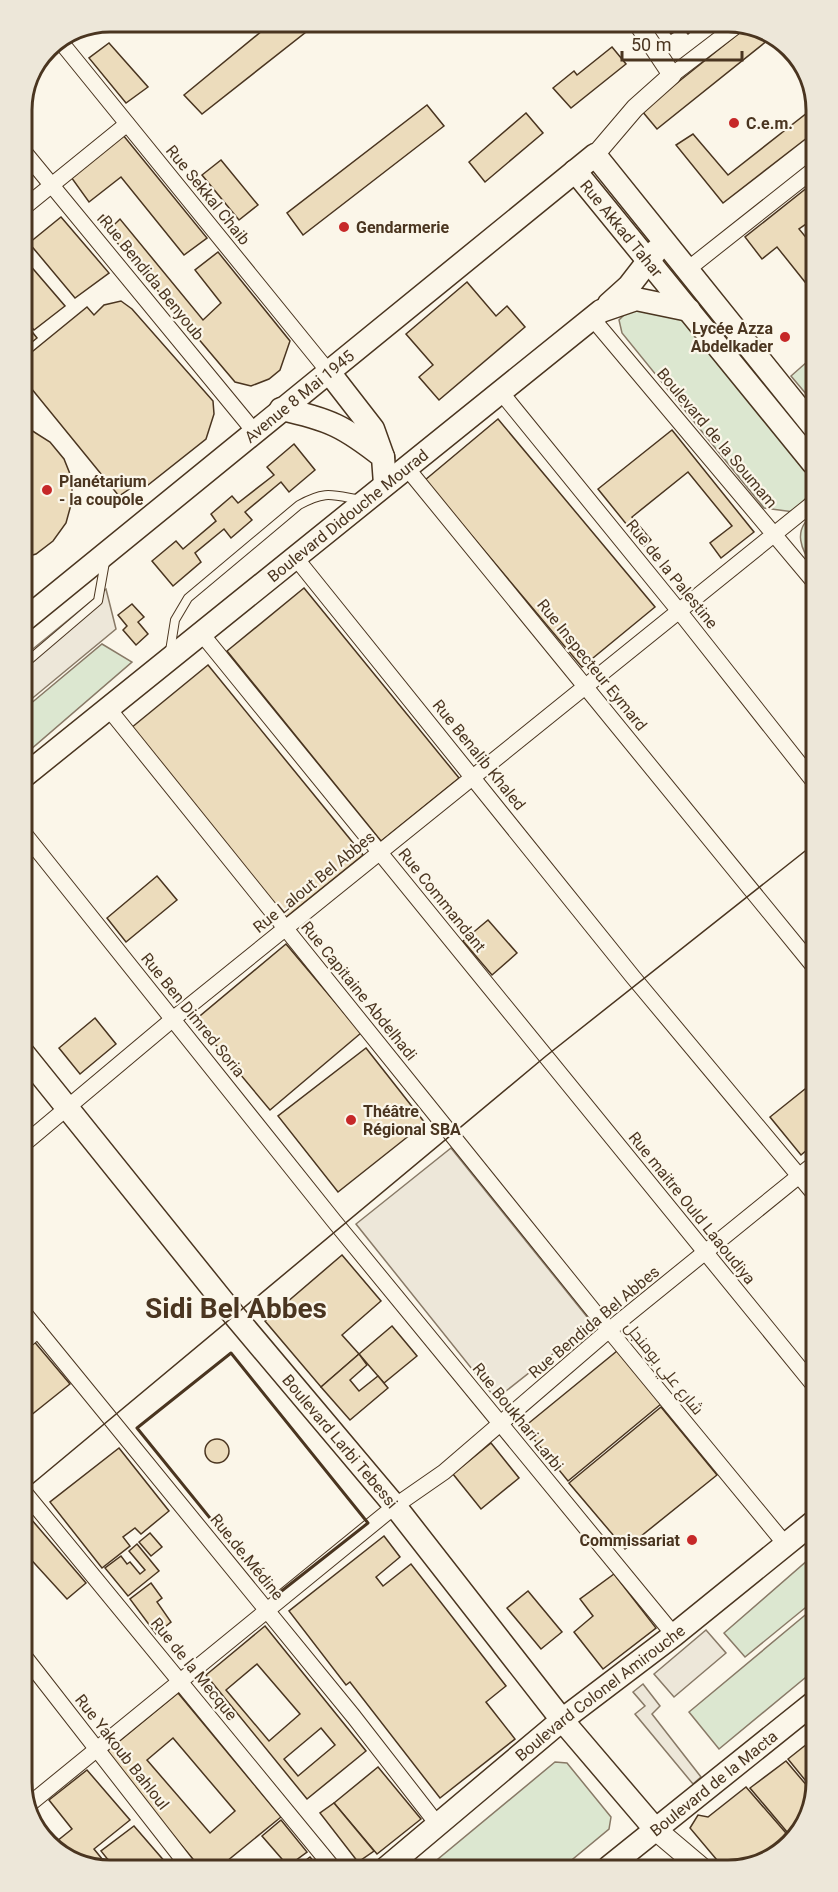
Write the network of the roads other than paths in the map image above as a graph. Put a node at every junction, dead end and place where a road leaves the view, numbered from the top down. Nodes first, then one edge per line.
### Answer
1 (643, 32) edge
2 (728, 32) edge
3 (64, 46) edge
4 (672, 75) junction
5 (127, 124) junction
6 (595, 155) junction
7 (32, 160) edge
8 (575, 171) junction
9 (806, 176) edge
10 (53, 184) junction
11 (32, 201) edge
12 (662, 239) junction
13 (649, 262) junction
14 (688, 269) junction
15 (669, 284) junction
16 (636, 298) junction
17 (688, 310) junction
18 (596, 315) junction
19 (328, 371) junction
20 (500, 391) junction
21 (281, 409) junction
22 (806, 417) edge
23 (254, 431) junction
24 (806, 454) edge
25 (383, 457) junction
26 (406, 467) junction
27 (385, 484) junction
28 (364, 501) junction
29 (806, 509) edge
30 (774, 534) junction
31 (107, 552) junction
32 (295, 557) junction
33 (806, 572) edge
34 (679, 611) junction
35 (32, 613) edge
36 (201, 633) junction
37 (32, 658) edge
38 (169, 658) junction
39 (586, 687) junction
40 (108, 708) junction
41 (32, 770) edge
42 (806, 772) edge
43 (474, 777) junction
44 (32, 843) edge
45 (381, 853) junction
46 (286, 928) junction
47 (806, 957) edge
48 (173, 1019) junction
49 (541, 1050) joint
50 (31, 1063) edge
51 (67, 1108) junction
52 (447, 1129) joint
53 (31, 1138) edge
54 (806, 1171) edge
55 (800, 1176) junction
56 (806, 1184) edge
57 (334, 1221) joint
58 (706, 1253) junction
59 (31, 1322) edge
60 (38, 1330) junction
61 (609, 1330) junction
62 (31, 1335) edge
63 (806, 1376) edge
64 (501, 1425) junction
65 (31, 1500) edge
66 (395, 1506) junction
67 (806, 1528) edge
68 (786, 1545) junction
69 (267, 1610) junction
70 (674, 1635) junction
71 (31, 1665) edge
72 (182, 1682) junction
73 (806, 1709) edge
74 (562, 1720) junction
75 (97, 1750) junction
76 (34, 1801) edge
77 (438, 1826) junction
78 (655, 1829) junction
79 (183, 1860) edge
80 (327, 1860) edge
81 (397, 1860) edge
82 (617, 1860) edge
83 (692, 1860) edge

1 - 4 street
2 - 4 street
3 - 5 street, Rue Sekkal Chaib
4 - 6 street
5 - 10 street
5 - 19 street, Rue Sekkal Chaib
6 - 8 main road, Rue Akkad Tahar
6 - 12 main road, Rue Akkad Tahar
7 - 10 street, Rue Bendida Benyoub
8 - 13 main road, Rue Akkad Tahar
8 - 19 main road, Avenue 8 Mai 1945
9 - 14 street
10 - 11 street
10 - 23 street, Rue Bendida Benyoub
12 - 13 main road
12 - 14 main road, Rue Akkad Tahar
13 - 15 main road, Rue Akkad Tahar
13 - 18 main road
14 - 15 main road, Boulevard Didouche Mourad
14 - 22 main road, Rue Akkad Tahar
15 - 16 main road, Boulevard Didouche Mourad
15 - 17 main road, Rue Akkad Tahar
16 - 17 main road
16 - 18 main road, Boulevard Didouche Mourad
17 - 24 main road, Rue Akkad Tahar
18 - 20 main road, Boulevard Didouche Mourad
18 - 30 street, Boulevard de la Soumam
19 - 21 main road, Avenue 8 Mai 1945
19 - 25 main road
20 - 26 main road, Boulevard Didouche Mourad
20 - 34 street, Rue de la Palestine
21 - 23 main road, Avenue 8 Mai 1945
21 - 25 main road
23 - 31 main road, Avenue 8 Mai 1945
25 - 27 main road
26 - 27 main road, Boulevard Didouche Mourad
26 - 39 street, Rue Inspecteur Eymard
27 - 28 main road, Boulevard Didouche Mourad
28 - 32 main road, Boulevard Didouche Mourad
28 - 38 lane
29 - 30 street, Rue Lalout Bel Abbes
30 - 33 street, Boulevard de la Soumam
30 - 34 street, Rue Lalout Bel Abbes
31 - 35 main road, Avenue 8 Mai 1945
31 - 37 lane
32 - 36 main road, Boulevard Didouche Mourad
32 - 43 street, Rue Benalib Khaled
34 - 39 street, Rue Lalout Bel Abbes
34 - 42 street, Rue de la Palestine
36 - 38 main road, Boulevard Didouche Mourad
36 - 45 street, Rue Commandant
38 - 40 main road, Boulevard Didouche Mourad
39 - 43 street, Rue Lalout Bel Abbes
39 - 47 street, Rue Inspecteur Eymard
40 - 41 main road, Boulevard Didouche Mourad
40 - 46 street, Rue Capitaine Abdelhadi
43 - 45 street, Rue Lalout Bel Abbes
43 - 55 street, Rue Benalib Khaled
44 - 48 street, Rue Ben Dimred Soria
45 - 46 street, Rue Lalout Bel Abbes
45 - 49 street, Rue Commandant
46 - 48 street, Rue Lalout Bel Abbes
46 - 52 street, Rue Capitaine Abdelhadi
48 - 51 street, Rue Lalout Bel Abbes
48 - 57 street, Rue Ben Dimred Soria
49 - 58 street, Rue maitre Ould Laaoudiya
50 - 51 main road, Boulevard Larbi Tebessi
51 - 53 street, Rue Lalout Bel Abbes
51 - 66 main road, Boulevard Larbi Tebessi
52 - 61 street, شارع علي بومنجل
54 - 55 street, Rue Bendida Bel Abbes
55 - 56 street, Rue Benalib Khaled
55 - 58 street, Rue Bendida Bel Abbes
57 - 64 street, Rue Boukhari Larbi
58 - 61 street, Rue Bendida Bel Abbes
58 - 63 street, Rue maitre Ould Laaoudiya
59 - 60 street, Rue de Médine
60 - 62 street
60 - 69 street, Rue de Médine
61 - 64 street, Rue Bendida Bel Abbes
61 - 68 street, شارع علي بومنجل
64 - 66 street, Rue Bendida Bel Abbes
64 - 70 street, Rue Boukhari Larbi
65 - 72 street, Rue de la Mecque
66 - 69 street, Rue Bendida Bel Abbes
66 - 74 main road, Boulevard Larbi Tebessi
67 - 68 main road, Boulevard Colonel Amirouche
68 - 70 main road, Boulevard Colonel Amirouche
69 - 72 street, Rue Bendida Bel Abbes
69 - 77 street, Rue de Médine
70 - 74 main road, Boulevard Colonel Amirouche
71 - 75 street, Rue Yakoub Bahloul
72 - 75 street, Rue Bendida Bel Abbes
72 - 80 street, Rue de la Mecque
73 - 78 main road, Boulevard de la Macta
74 - 77 main road, Boulevard Colonel Amirouche
74 - 78 main road, Boulevard Larbi Tebessi
75 - 76 street, Rue Bendida Bel Abbes
75 - 79 street, Rue Yakoub Bahloul
77 - 81 main road, Boulevard Colonel Amirouche
78 - 82 main road, Boulevard de la Macta
78 - 83 main road

